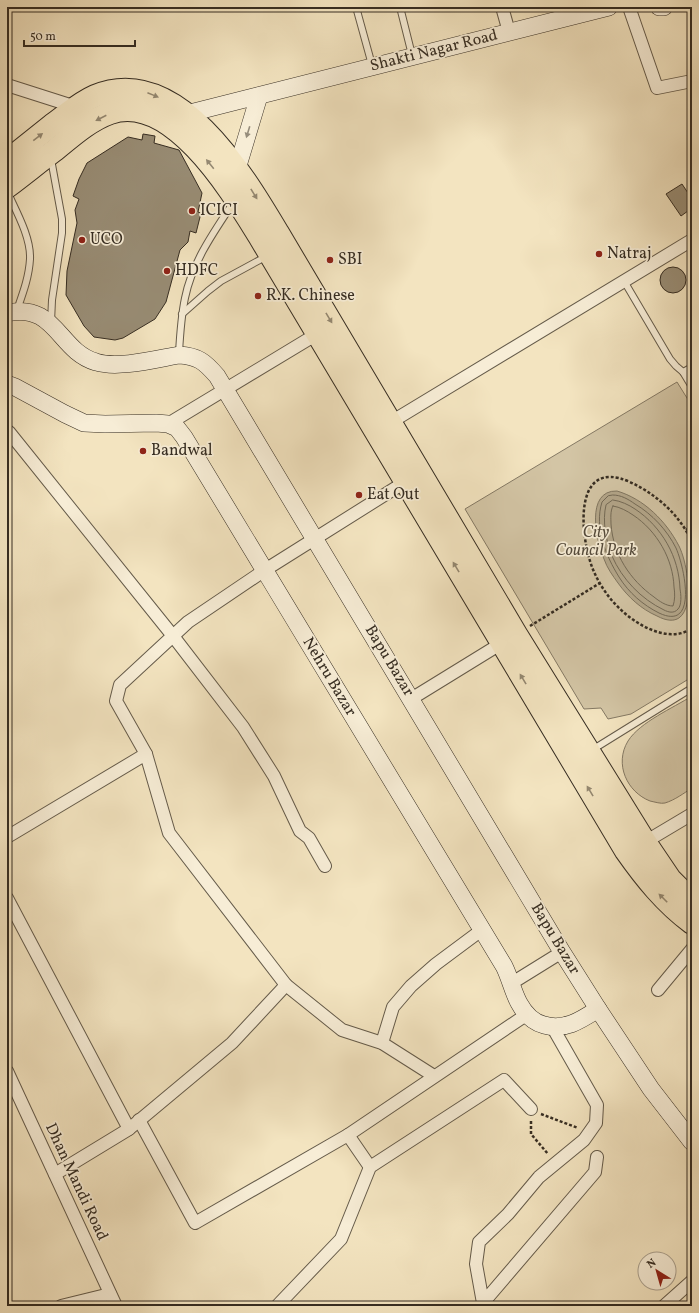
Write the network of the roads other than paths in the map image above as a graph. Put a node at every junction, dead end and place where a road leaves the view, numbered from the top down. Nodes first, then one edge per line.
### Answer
1 (356, 7) edge
2 (400, 7) edge
3 (502, 7) edge
4 (629, 7) edge
5 (659, 7) edge
6 (664, 7) edge
7 (600, 8) edge
8 (509, 32) junction
9 (412, 57) junction
10 (373, 67) junction
11 (692, 81) edge
12 (7, 85) edge
13 (259, 96) junction
14 (76, 107) junction
15 (186, 114) junction
16 (50, 153) junction
17 (7, 161) edge
18 (237, 169) junction
19 (7, 187) edge
20 (7, 191) edge
21 (236, 198) junction
22 (692, 240) edge
23 (270, 255) junction
24 (624, 281) junction
25 (12, 312) edge
26 (182, 314) junction
27 (50, 324) junction
28 (317, 334) junction
29 (178, 355) junction
30 (692, 367) edge
31 (683, 372) junction
32 (7, 384) edge
33 (692, 387) edge
34 (226, 389) junction
35 (391, 422) junction
36 (168, 424) junction
37 (9, 432) dead end
38 (405, 482) junction
39 (316, 538) junction
40 (265, 570) junction
41 (173, 636) junction
42 (509, 639) junction
43 (692, 688) edge
44 (411, 699) junction
45 (589, 752) junction
46 (146, 754) junction
47 (692, 814) edge
48 (7, 837) edge
49 (645, 842) junction
50 (325, 866) dead end
51 (7, 898) edge
52 (692, 901) edge
53 (692, 924) edge
54 (482, 929) junction
55 (692, 949) edge
56 (562, 952) junction
57 (512, 983) junction
58 (286, 985) junction
59 (658, 990) dead end
60 (598, 1009) junction
61 (526, 1014) junction
62 (553, 1028) junction
63 (382, 1043) junction
64 (7, 1071) edge
65 (434, 1076) junction
66 (531, 1109) road end
67 (139, 1120) junction
68 (129, 1129) junction
69 (348, 1134) junction
70 (692, 1142) edge
71 (597, 1157) dead end
72 (370, 1167) junction
73 (55, 1174) junction
74 (692, 1281) edge
75 (110, 1294) junction
76 (484, 1305) edge
77 (61, 1306) edge
78 (116, 1306) edge
79 (277, 1306) edge
80 (664, 1306) edge

1 - 10 lane
2 - 9 lane
3 - 8 street
4 - 11 street
5 - 6 street
7 - 8 street, Shakti Nagar Road
8 - 9 street, Shakti Nagar Road
9 - 10 street, Shakti Nagar Road
10 - 13 street, Shakti Nagar Road
12 - 14 street
13 - 15 street, Shakti Nagar Road
13 -> 18 street
14 -> 15 highway
17 -> 14 highway
15 - 18 highway
16 - 19 highway
21 -> 16 highway
16 - 27 lane
18 -> 35 highway
20 - 25 lane
21 - 23 highway
21 - 26 lane
22 - 24 street
23 - 26 lane
23 - 28 highway
24 - 31 lane
24 - 35 street
25 - 27 street, Bapu Bazar
26 - 29 lane
27 - 29 street, Bapu Bazar
28 - 34 street
28 - 38 highway
29 - 34 street, Bapu Bazar
30 - 31 lane
31 - 33 lane
32 - 36 street
34 - 36 street
34 - 39 street, Bapu Bazar
35 - 42 highway
36 - 40 street, Nehru Bazar
37 - 41 street
38 - 39 street
42 -> 38 highway
39 - 40 street
39 - 44 street, Bapu Bazar
40 - 41 street
40 - 54 street, Nehru Bazar
41 - 46 street
41 - 50 street
42 - 44 street
42 - 45 highway
53 -> 42 highway
43 - 45 lane
44 - 56 street, Bapu Bazar
45 - 49 highway
46 - 48 street
46 - 58 street
47 - 49 street
49 - 52 highway
51 - 68 street
54 - 57 street, Nehru Bazar
54 - 63 street
55 - 59 street
56 - 57 street
56 - 60 street, Bapu Bazar
57 - 61 street, Nehru Bazar
58 - 63 street
58 - 67 street
60 - 62 street, Nehru Bazar
60 - 70 street, Bapu Bazar
61 - 62 street, Nehru Bazar
61 - 65 street
62 - 76 street
63 - 65 street
64 - 73 street, Dhan Mandi Road
65 - 69 street
66 - 72 street
67 - 68 street
67 - 69 street
68 - 73 street
69 - 72 street
71 - 76 street
72 - 79 street
73 - 75 street, Dhan Mandi Road
74 - 80 street
75 - 77 street
75 - 78 street, Dhan Mandi Road

